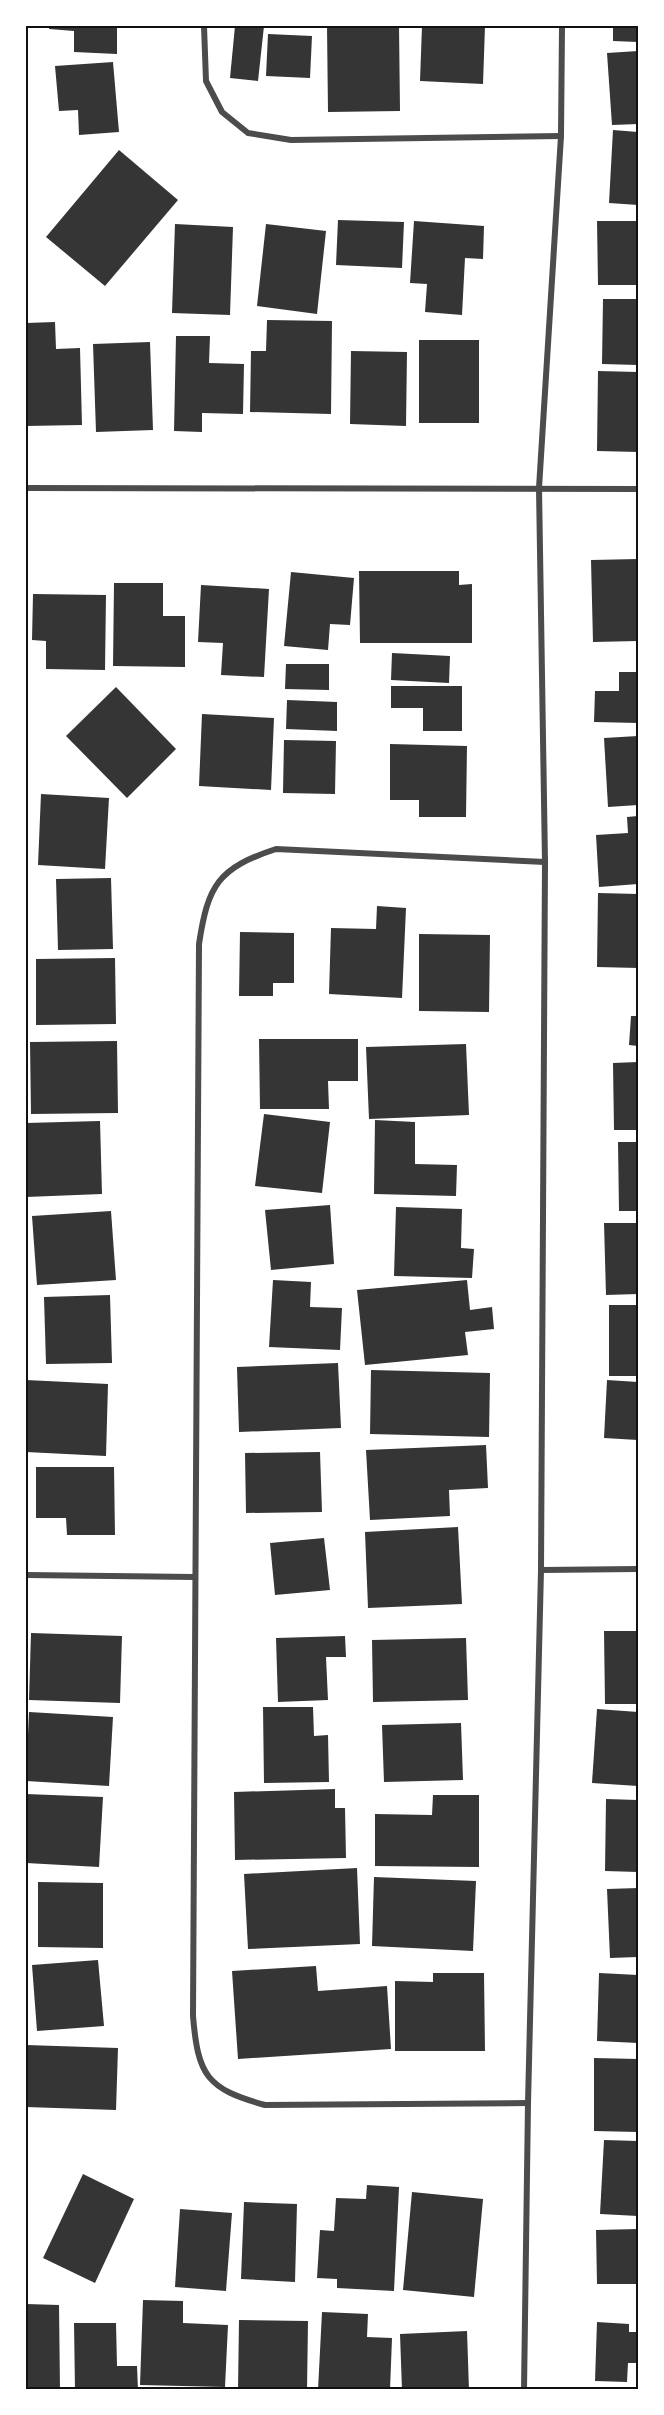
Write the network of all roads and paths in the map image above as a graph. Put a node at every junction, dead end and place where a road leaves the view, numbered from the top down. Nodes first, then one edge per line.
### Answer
1 (204, 26) edge
2 (562, 26) edge
3 (561, 136) junction
4 (26, 488) edge
5 (539, 488) junction
6 (639, 489) edge
7 (545, 862) junction
8 (639, 1569) edge
9 (541, 1570) junction
10 (26, 1575) edge
11 (194, 1577) junction
12 (528, 2103) junction
13 (524, 2390) edge

1 - 3 street
2 - 3 street
3 - 5 street
4 - 5 street
5 - 6 street
5 - 7 street
7 - 9 street
7 - 11 street
8 - 9 street
9 - 12 street
10 - 11 street
11 - 12 street
12 - 13 street

